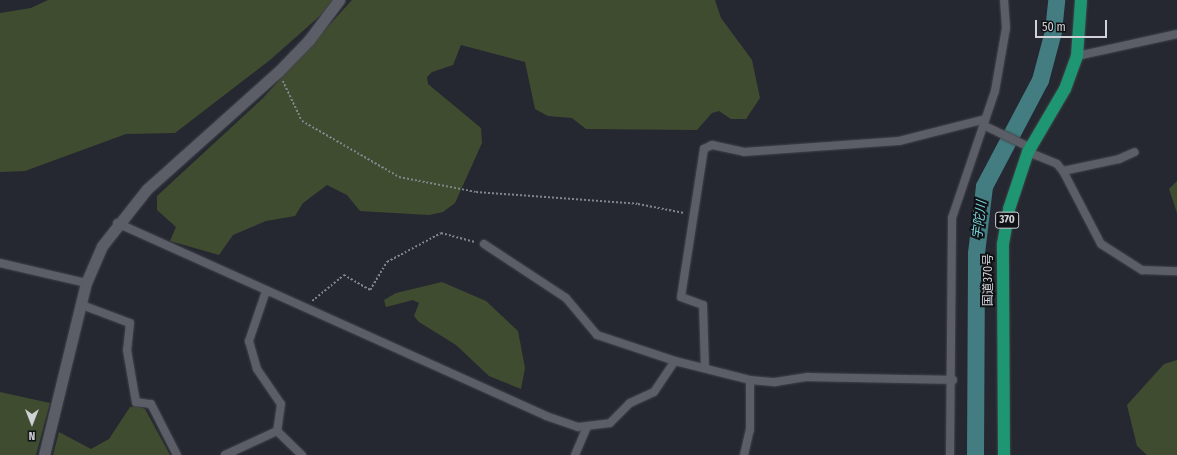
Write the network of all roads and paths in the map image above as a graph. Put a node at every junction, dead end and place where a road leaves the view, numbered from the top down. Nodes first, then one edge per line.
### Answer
1 (338, 0) edge
2 (1004, 0) edge
3 (1081, 0) edge
4 (1177, 34) edge
5 (1077, 56) junction
6 (278, 72) junction
7 (986, 124) junction
8 (1028, 148) junction
9 (1135, 152) dead end
10 (1063, 171) junction
11 (692, 214) junction
12 (118, 223) junction
13 (484, 244) joint
14 (0, 262) edge
15 (1177, 271) edge
16 (86, 283) junction
17 (266, 291) junction
18 (82, 305) junction
19 (303, 308) junction
20 (676, 361) junction
21 (705, 368) junction
22 (750, 380) junction
23 (953, 380) junction
24 (587, 427) junction
25 (277, 431) junction
26 (44, 455) edge
27 (177, 455) edge
28 (225, 455) edge
29 (302, 455) edge
30 (575, 455) edge
31 (744, 455) edge
32 (950, 455) edge
33 (1004, 455) edge

1 - 6 street
2 - 7 street
3 - 5 highway, 国道370号 / 370
4 - 5 street
5 - 8 highway, 国道370号 / 370
6 - 11 path
6 - 12 street
7 - 8 street
7 - 11 street
7 - 23 street
8 - 10 street
8 - 33 highway, 国道370号 / 370
9 - 10 street
10 - 15 street
11 - 21 street
12 - 16 street
12 - 17 street
13 - 19 path
13 - 20 street
14 - 16 street
16 - 18 street
17 - 19 street
17 - 25 street
18 - 26 street
18 - 27 street
19 - 24 street
20 - 21 street
20 - 24 street
21 - 22 street
22 - 23 street
22 - 31 street
23 - 32 street
24 - 30 street
25 - 28 street
25 - 29 street

